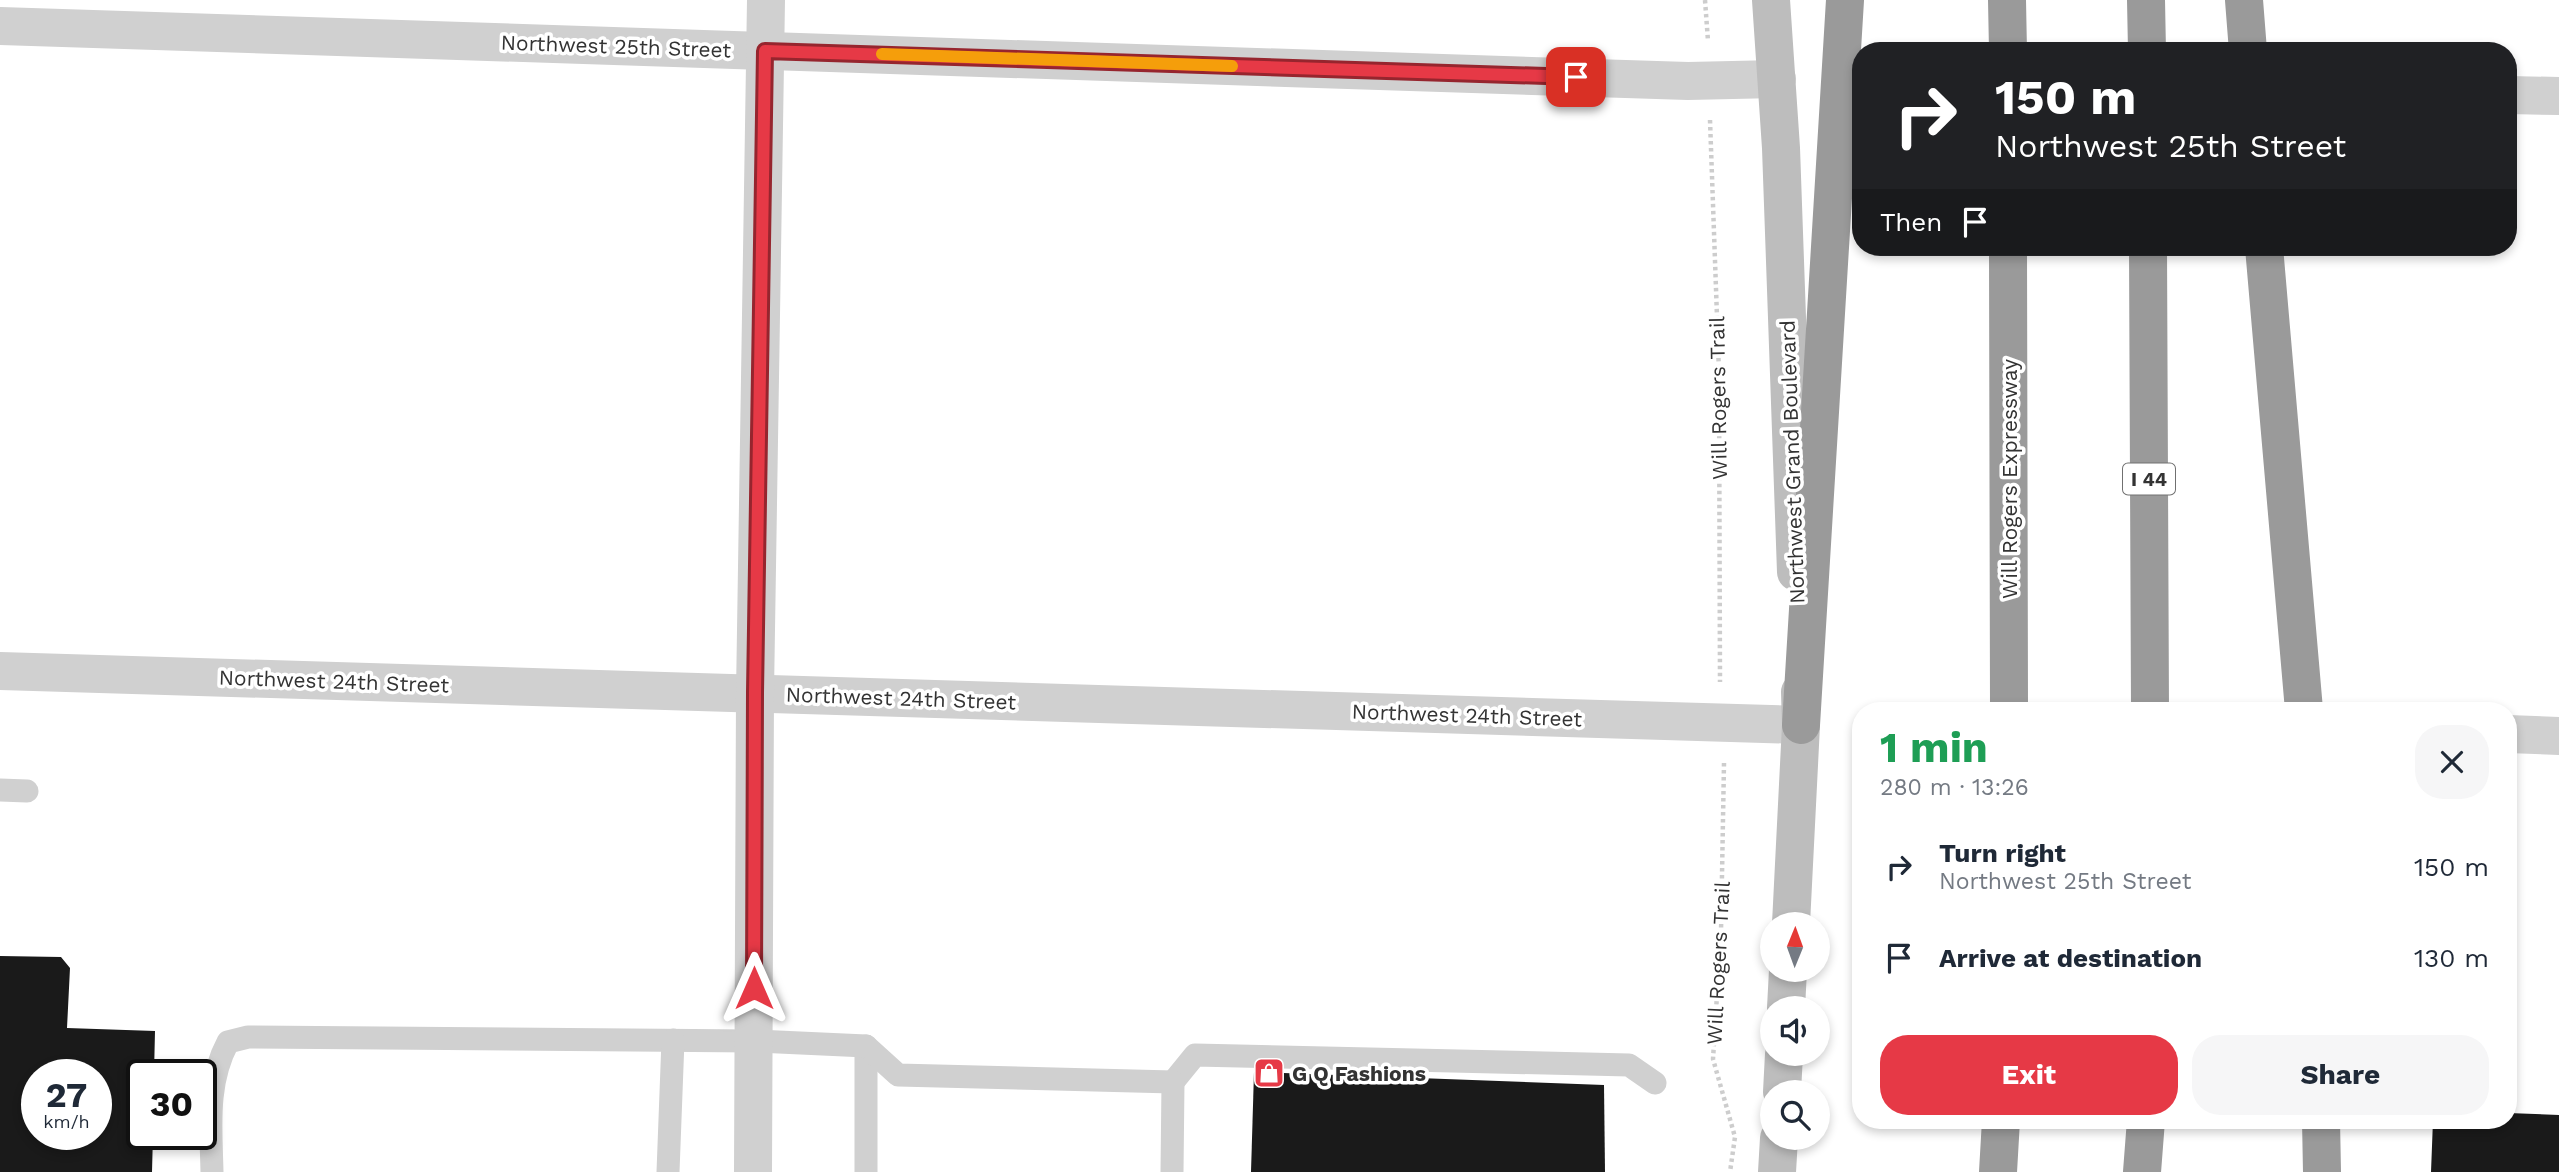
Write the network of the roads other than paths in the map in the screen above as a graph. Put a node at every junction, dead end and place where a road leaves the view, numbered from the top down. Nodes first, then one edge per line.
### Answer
1 (766, 0) edge
2 (1771, 0) edge
3 (1844, 0) edge
4 (2007, 0) edge
5 (2146, 0) edge
6 (2244, 0) edge
7 (0, 26) edge
8 (2008, 42) edge
9 (2147, 42) edge
10 (2247, 42) edge
11 (765, 51) junction
12 (1777, 79) junction
13 (2517, 95) edge
14 (2559, 96) edge
15 (2008, 256) edge
16 (2148, 256) edge
17 (2265, 256) edge
18 (0, 671) edge
19 (755, 693) junction
20 (2009, 702) edge
21 (2150, 702) edge
22 (2303, 702) edge
23 (1801, 725) junction
24 (2517, 734) edge
25 (2559, 736) edge
26 (0, 790) edge
27 (27, 791) dead end
28 (1792, 912) edge
29 (674, 1040) junction
30 (754, 1041) junction
31 (866, 1046) junction
32 (1173, 1082) junction
33 (1655, 1083) dead end
34 (2000, 1129) edge
35 (2145, 1129) edge
36 (2321, 1129) edge
37 (1778, 1150) edge
38 (212, 1172) edge
39 (668, 1172) edge
40 (753, 1172) edge
41 (866, 1172) edge
42 (1172, 1172) edge
43 (1777, 1172) edge
44 (1998, 1172) edge
45 (2142, 1172) edge
46 (2322, 1172) edge

1 - 11 street
2 - 12 street, Northwest Grand Boulevard
3 - 23 highway
4 - 8 highway
5 - 9 highway
6 - 10 highway
7 - 11 street, Northwest 25th Street
11 - 12 street, Northwest 25th Street
11 - 19 street
12 - 23 street, Northwest Grand Boulevard
13 - 14 street
15 - 20 highway, Will Rogers Expressway
16 - 21 highway, I 44
17 - 22 highway
18 - 19 street, Northwest 24th Street
19 - 23 street, Northwest 24th Street
19 - 30 street
23 - 28 street, Northwest Grand Boulevard
24 - 25 street
26 - 27 lane
29 - 30 lane
29 - 38 lane
29 - 39 lane
30 - 31 lane
30 - 40 street
31 - 32 lane
31 - 41 lane
32 - 33 lane
32 - 42 lane
34 - 44 highway
35 - 45 highway
36 - 46 highway
37 - 43 street

